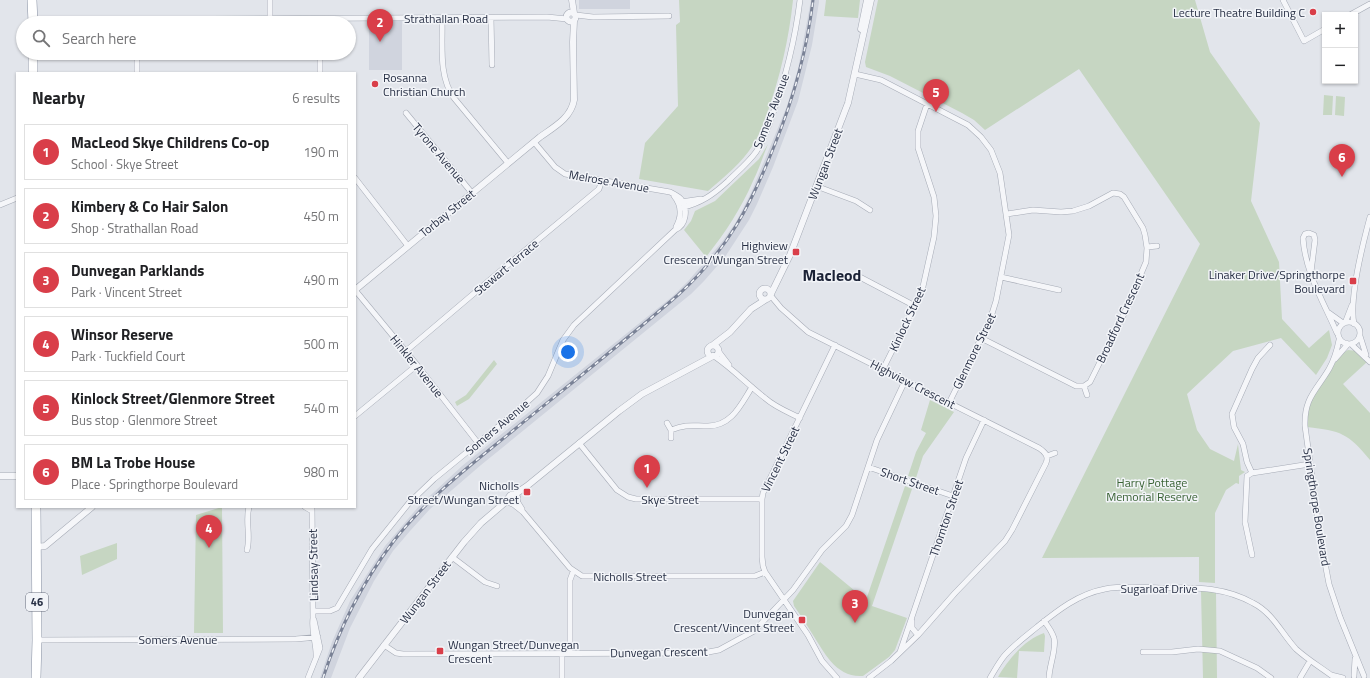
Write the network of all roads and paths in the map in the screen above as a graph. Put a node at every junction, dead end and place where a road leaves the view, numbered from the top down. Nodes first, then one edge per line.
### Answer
1 (32, 0) edge
2 (270, 0) edge
3 (572, 0) edge
4 (800, 0) edge
5 (867, 0) edge
6 (871, 0) edge
7 (1283, 0) edge
8 (1370, 4) edge
9 (1355, 12) edge
10 (33, 16) edge
11 (270, 16) edge
12 (669, 16) dead end
13 (571, 17) junction
14 (442, 18) junction
15 (492, 18) junction
16 (356, 20) edge
17 (1322, 31) edge
18 (860, 51) junction
19 (33, 60) edge
20 (137, 60) edge
21 (320, 60) edge
22 (492, 65) dead end
23 (33, 72) edge
24 (137, 72) edge
25 (320, 72) edge
26 (855, 74) junction
27 (927, 104) junction
28 (406, 114) dead end
29 (534, 142) junction
30 (508, 163) junction
31 (356, 179) edge
32 (602, 180) junction
33 (816, 186) junction
34 (472, 193) junction
35 (16, 198) edge
36 (0, 205) edge
37 (682, 205) junction
38 (870, 210) dead end
39 (1006, 214) junction
40 (1370, 217) edge
41 (408, 246) junction
42 (1157, 246) dead end
43 (1147, 247) junction
44 (1311, 272) junction
45 (781, 274) junction
46 (856, 275) dead end
47 (1001, 277) junction
48 (766, 288) junction
49 (356, 289) edge
50 (1059, 290) dead end
51 (356, 291) edge
52 (760, 294) junction
53 (768, 297) junction
54 (1353, 302) junction
55 (915, 306) junction
56 (752, 309) junction
57 (1328, 313) junction
58 (1344, 323) junction
59 (1354, 324) junction
60 (730, 332) junction
61 (1337, 333) junction
62 (1360, 335) junction
63 (981, 338) junction
64 (1339, 340) junction
65 (1350, 344) junction
66 (713, 345) junction
67 (835, 345) junction
68 (1270, 345) dead end
69 (708, 350) junction
70 (406, 351) junction
71 (716, 354) junction
72 (1368, 360) edge
73 (1333, 362) junction
74 (417, 365) junction
75 (696, 366) junction
76 (883, 369) junction
77 (905, 381) junction
78 (1084, 386) junction
79 (752, 387) junction
80 (1087, 396) dead end
81 (949, 403) junction
82 (356, 415) edge
83 (800, 418) junction
84 (984, 420) junction
85 (667, 423) dead end
86 (671, 430) junction
87 (671, 438) dead end
88 (478, 443) junction
89 (579, 443) junction
90 (1055, 453) dead end
91 (1047, 456) junction
92 (1310, 464) junction
93 (868, 467) junction
94 (1252, 473) junction
95 (0, 476) edge
96 (16, 476) edge
97 (953, 496) junction
98 (762, 499) junction
99 (513, 500) junction
100 (36, 508) edge
101 (91, 508) edge
102 (249, 508) edge
103 (312, 509) edge
104 (37, 548) junction
105 (247, 550) dead end
106 (1252, 555) dead end
107 (452, 557) junction
108 (574, 572) junction
109 (765, 572) junction
110 (497, 586) dead end
111 (784, 600) junction
112 (313, 611) junction
113 (912, 618) junction
114 (1044, 621) junction
115 (918, 635) junction
116 (905, 636) junction
117 (316, 637) junction
118 (37, 640) junction
119 (912, 641) junction
120 (384, 645) junction
121 (1143, 652) dead end
122 (562, 654) junction
123 (570, 654) junction
124 (899, 654) junction
125 (1355, 656) junction
126 (1310, 661) junction
127 (1333, 676) edge
128 (1353, 677) edge
129 (1365, 677) edge
130 (36, 678) edge
131 (40, 678) edge
132 (308, 678) edge
133 (358, 678) edge
134 (562, 678) edge
135 (837, 678) edge
136 (869, 678) edge
137 (990, 678) edge
138 (1049, 678) edge
139 (1271, 678) edge
140 (1300, 678) edge
141 (1343, 678) edge

1 - 10 highway
2 - 11 street
3 - 13 street
4 - 37 street, Somers Avenue
5 - 18 street, Wungan Street
6 - 18 street, Wungan Street
7 - 17 street
8 - 9 street
12 - 13 street, Strathallan Road
13 - 15 street, Strathallan Road
13 - 29 street, Torbay Street
14 - 15 street, Strathallan Road
14 - 16 street, Strathallan Road
14 - 30 street
15 - 22 street
18 - 26 street, Wungan Street
19 - 23 highway
20 - 24 street
21 - 25 street
26 - 27 street, Glenmore Street
26 - 33 street, Wungan Street
27 - 39 street, Glenmore Street
27 - 55 street, Kinlock Street
28 - 34 street, Tyrone Avenue
29 - 30 street, Torbay Street
29 - 32 street, Melrose Avenue
30 - 34 street, Torbay Street
31 - 41 street
32 - 37 street, Melrose Avenue
32 - 70 street, Stewart Terrace
33 - 38 street
33 - 45 street, Wungan Street
34 - 41 street, Torbay Street
35 - 36 street
37 - 88 street, Somers Avenue
39 - 43 street, Broadford Crescent
39 - 47 street, Glenmore Street
40 - 54 street
41 - 49 street, Torbay Street
42 - 43 street
43 - 78 street, Broadford Crescent
44 - 44 street
44 - 57 street
45 - 48 street, Wungan Street
45 - 53 street, Wungan Street
46 - 55 street
47 - 50 street
47 - 63 street, Glenmore Street
48 - 52 street
48 - 53 street
51 - 70 street, Hinkler Avenue
52 - 53 street
52 - 56 street, Wungan Street
53 - 56 street, Wungan Street
53 - 67 street, Highview Crescent
54 - 58 street
54 - 59 street
55 - 76 street, Kinlock Street
56 - 60 street, Wungan Street
57 - 58 street
57 - 61 street
58 - 59 street
58 - 61 street
59 - 62 street
60 - 66 street, Wungan Street
60 - 71 street, Wungan Street
61 - 64 street
62 - 65 street
62 - 72 street
63 - 78 street
63 - 81 street, Glenmore Street
64 - 65 street
64 - 73 street, Springthorpe Boulevard
65 - 72 street
65 - 73 street, Springthorpe Boulevard
66 - 69 street, Wungan Street
66 - 71 street
67 - 76 street, Highview Crescent
67 - 83 street, Vincent Street
68 - 94 street
69 - 71 street
69 - 75 street, Wungan Street
70 - 74 street, Hinkler Avenue
71 - 75 street, Wungan Street
71 - 79 street
73 - 92 street, Springthorpe Boulevard
74 - 82 street
74 - 88 street, Hinkler Avenue
75 - 89 street, Wungan Street
76 - 77 street, Highview Crescent
77 - 81 street, Highview Crescent
77 - 93 street, Dunvegan Crescent
78 - 80 street
79 - 83 street
79 - 86 street
81 - 84 street, Highview Crescent
83 - 98 street, Vincent Street
84 - 91 street, Highview Crescent
84 - 97 street, Thornton Street
85 - 86 street
86 - 87 street
88 - 112 street, Somers Avenue
89 - 98 street, Skye Street
89 - 99 street, Wungan Street
90 - 91 street
91 - 115 street
92 - 94 street
92 - 125 street, Springthorpe Boulevard
93 - 97 street, Short Street
93 - 111 street, Dunvegan Crescent
94 - 106 street
95 - 96 street
97 - 113 street, Thornton Street
98 - 109 street, Vincent Street
99 - 107 street, Wungan Street
99 - 108 street
100 - 104 highway, 46
101 - 104 street
102 - 105 street
103 - 112 street, Lindsay Street
104 - 118 highway, 46
107 - 110 street
107 - 120 street, Wungan Street
108 - 109 street, Nicholls Street
108 - 123 street
109 - 111 street, Vincent Street
111 - 123 street, Dunvegan Crescent
111 - 135 street, Vincent Street
112 - 117 street, Lindsay Street
113 - 115 street
113 - 116 street, Thornton Street
114 - 126 street, Sugarloaf Drive
114 - 137 street, Sugarloaf Drive
114 - 138 street
115 - 119 street
116 - 119 street
116 - 124 street, Thornton Street
117 - 118 street, Somers Avenue
117 - 132 street, Lindsay Street
118 - 130 highway, 46
118 - 131 highway, 46
119 - 124 street
120 - 122 street, Dunvegan Crescent
120 - 133 street, Wungan Street
121 - 139 street
122 - 123 street, Dunvegan Crescent
122 - 134 street
124 - 136 street
125 - 128 street, Springthorpe Boulevard
125 - 129 street, Springthorpe Boulevard
126 - 127 street, Sugarloaf Drive
126 - 140 street
127 - 141 street, Sugarloaf Drive
128 - 129 street

